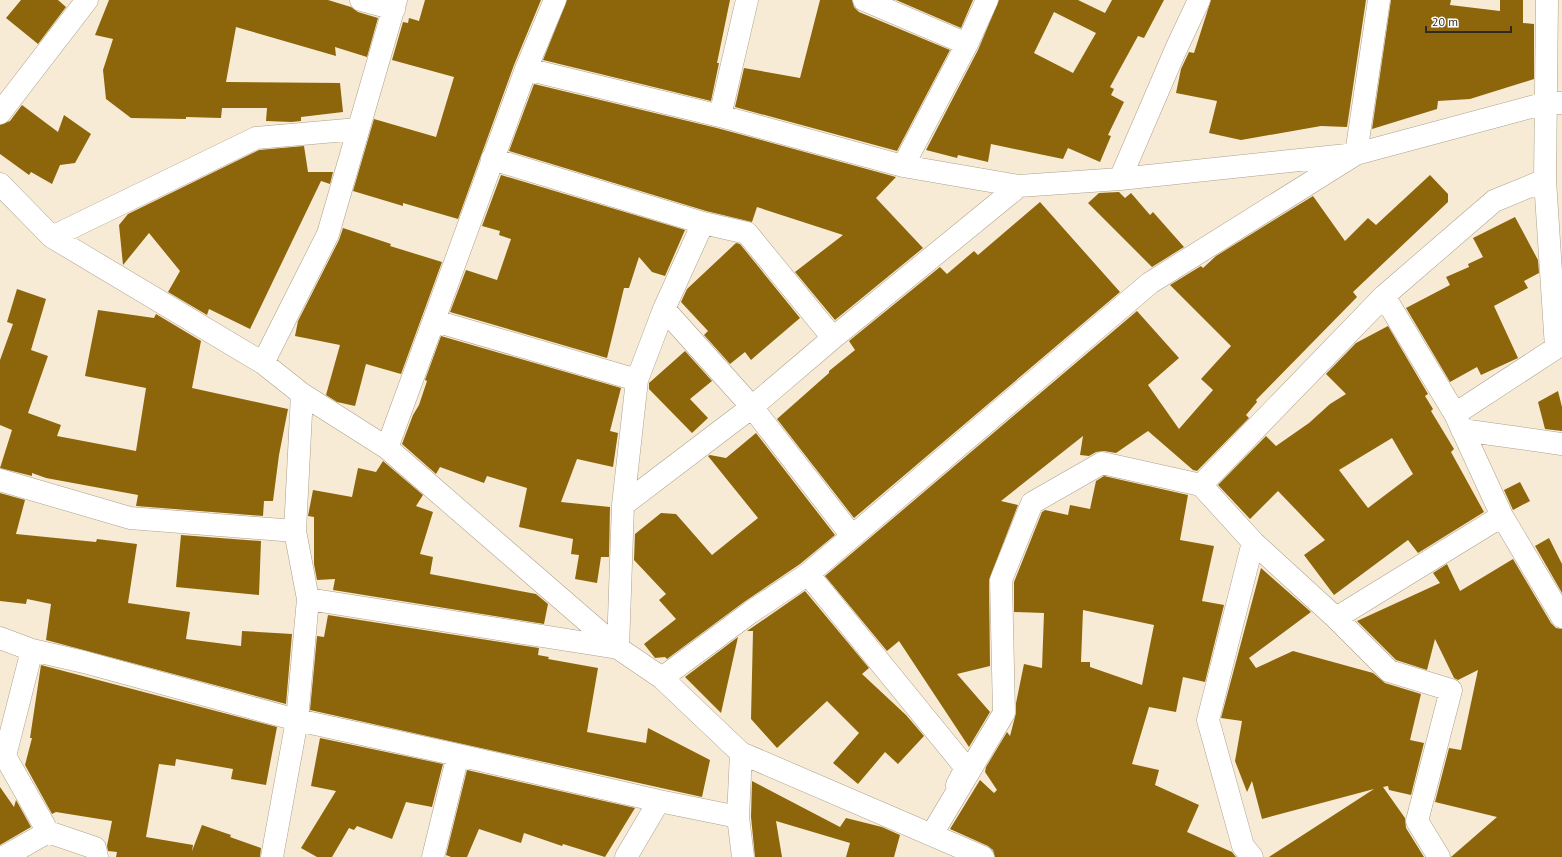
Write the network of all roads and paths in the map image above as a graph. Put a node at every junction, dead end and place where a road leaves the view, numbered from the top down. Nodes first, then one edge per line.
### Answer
1 (87, 0) edge
2 (361, 0) edge
3 (555, 0) edge
4 (748, 0) edge
5 (864, 0) edge
6 (987, 0) edge
7 (1199, 0) edge
8 (1379, 0) edge
9 (1547, 0) edge
10 (395, 4) edge
11 (967, 44) junction
12 (526, 68) junction
13 (1554, 103) edge
14 (0, 113) edge
15 (720, 116) junction
16 (358, 129) junction
17 (1356, 154) junction
18 (492, 159) junction
19 (903, 166) junction
20 (1120, 179) junction
21 (1545, 180) junction
22 (0, 184) edge
23 (1019, 186) junction
24 (703, 223) junction
25 (1555, 225) edge
26 (52, 237) junction
27 (1384, 296) junction
28 (664, 309) junction
29 (435, 321) junction
30 (833, 338) junction
31 (1559, 349) edge
32 (263, 363) junction
33 (637, 380) junction
34 (302, 394) junction
35 (752, 407) junction
36 (1459, 422) junction
37 (1562, 444) edge
38 (387, 448) junction
39 (0, 480) edge
40 (1201, 485) junction
41 (623, 505) junction
42 (1502, 516) junction
43 (296, 531) junction
44 (852, 536) junction
45 (1253, 542) junction
46 (808, 574) junction
47 (308, 599) junction
48 (1562, 617) edge
49 (1336, 618) junction
50 (0, 638) edge
51 (618, 648) junction
52 (32, 650) junction
53 (662, 678) junction
54 (297, 720) junction
55 (742, 753) junction
56 (458, 754) junction
57 (659, 801) junction
58 (738, 817) junction
59 (48, 832) junction
60 (932, 834) junction
61 (4, 857) edge
62 (97, 857) edge
63 (272, 857) edge
64 (433, 857) edge
65 (626, 857) edge
66 (743, 857) edge
67 (983, 857) edge
68 (1252, 857) edge
69 (1439, 857) edge

1 - 14 street
2 - 10 street
3 - 12 street
4 - 15 street
5 - 11 street
6 - 11 street
7 - 20 street
8 - 17 street
9 - 13 street
10 - 16 street
11 - 19 street
12 - 15 street
12 - 18 street
13 - 17 street
13 - 21 street
15 - 19 street
16 - 26 street
16 - 32 street
17 - 20 street
17 - 44 street
18 - 24 street
18 - 29 street
19 - 23 street
20 - 23 street
21 - 25 street
21 - 27 street
22 - 26 street
23 - 30 street
24 - 28 street
24 - 30 street
25 - 31 street
26 - 32 street
27 - 36 street
27 - 40 street
28 - 33 street
28 - 35 street
29 - 33 street
29 - 38 street
30 - 35 street
31 - 36 street
32 - 34 street
33 - 41 street
34 - 38 street
34 - 43 street
35 - 41 street
35 - 44 street
36 - 37 street
36 - 42 street
38 - 51 street
39 - 43 street
40 - 45 street
40 - 60 street
41 - 51 street
42 - 48 street
42 - 49 street
43 - 47 street
44 - 46 street
45 - 49 street
45 - 68 street
46 - 53 street
46 - 60 street
47 - 51 street
47 - 54 street
49 - 69 street
50 - 52 street
51 - 53 street
52 - 54 street
52 - 59 street
53 - 55 street
54 - 56 street
54 - 63 street
55 - 58 street
55 - 60 street
56 - 57 street
56 - 64 street
57 - 58 street
57 - 65 street
58 - 66 street
59 - 61 street
59 - 62 street
60 - 67 street

